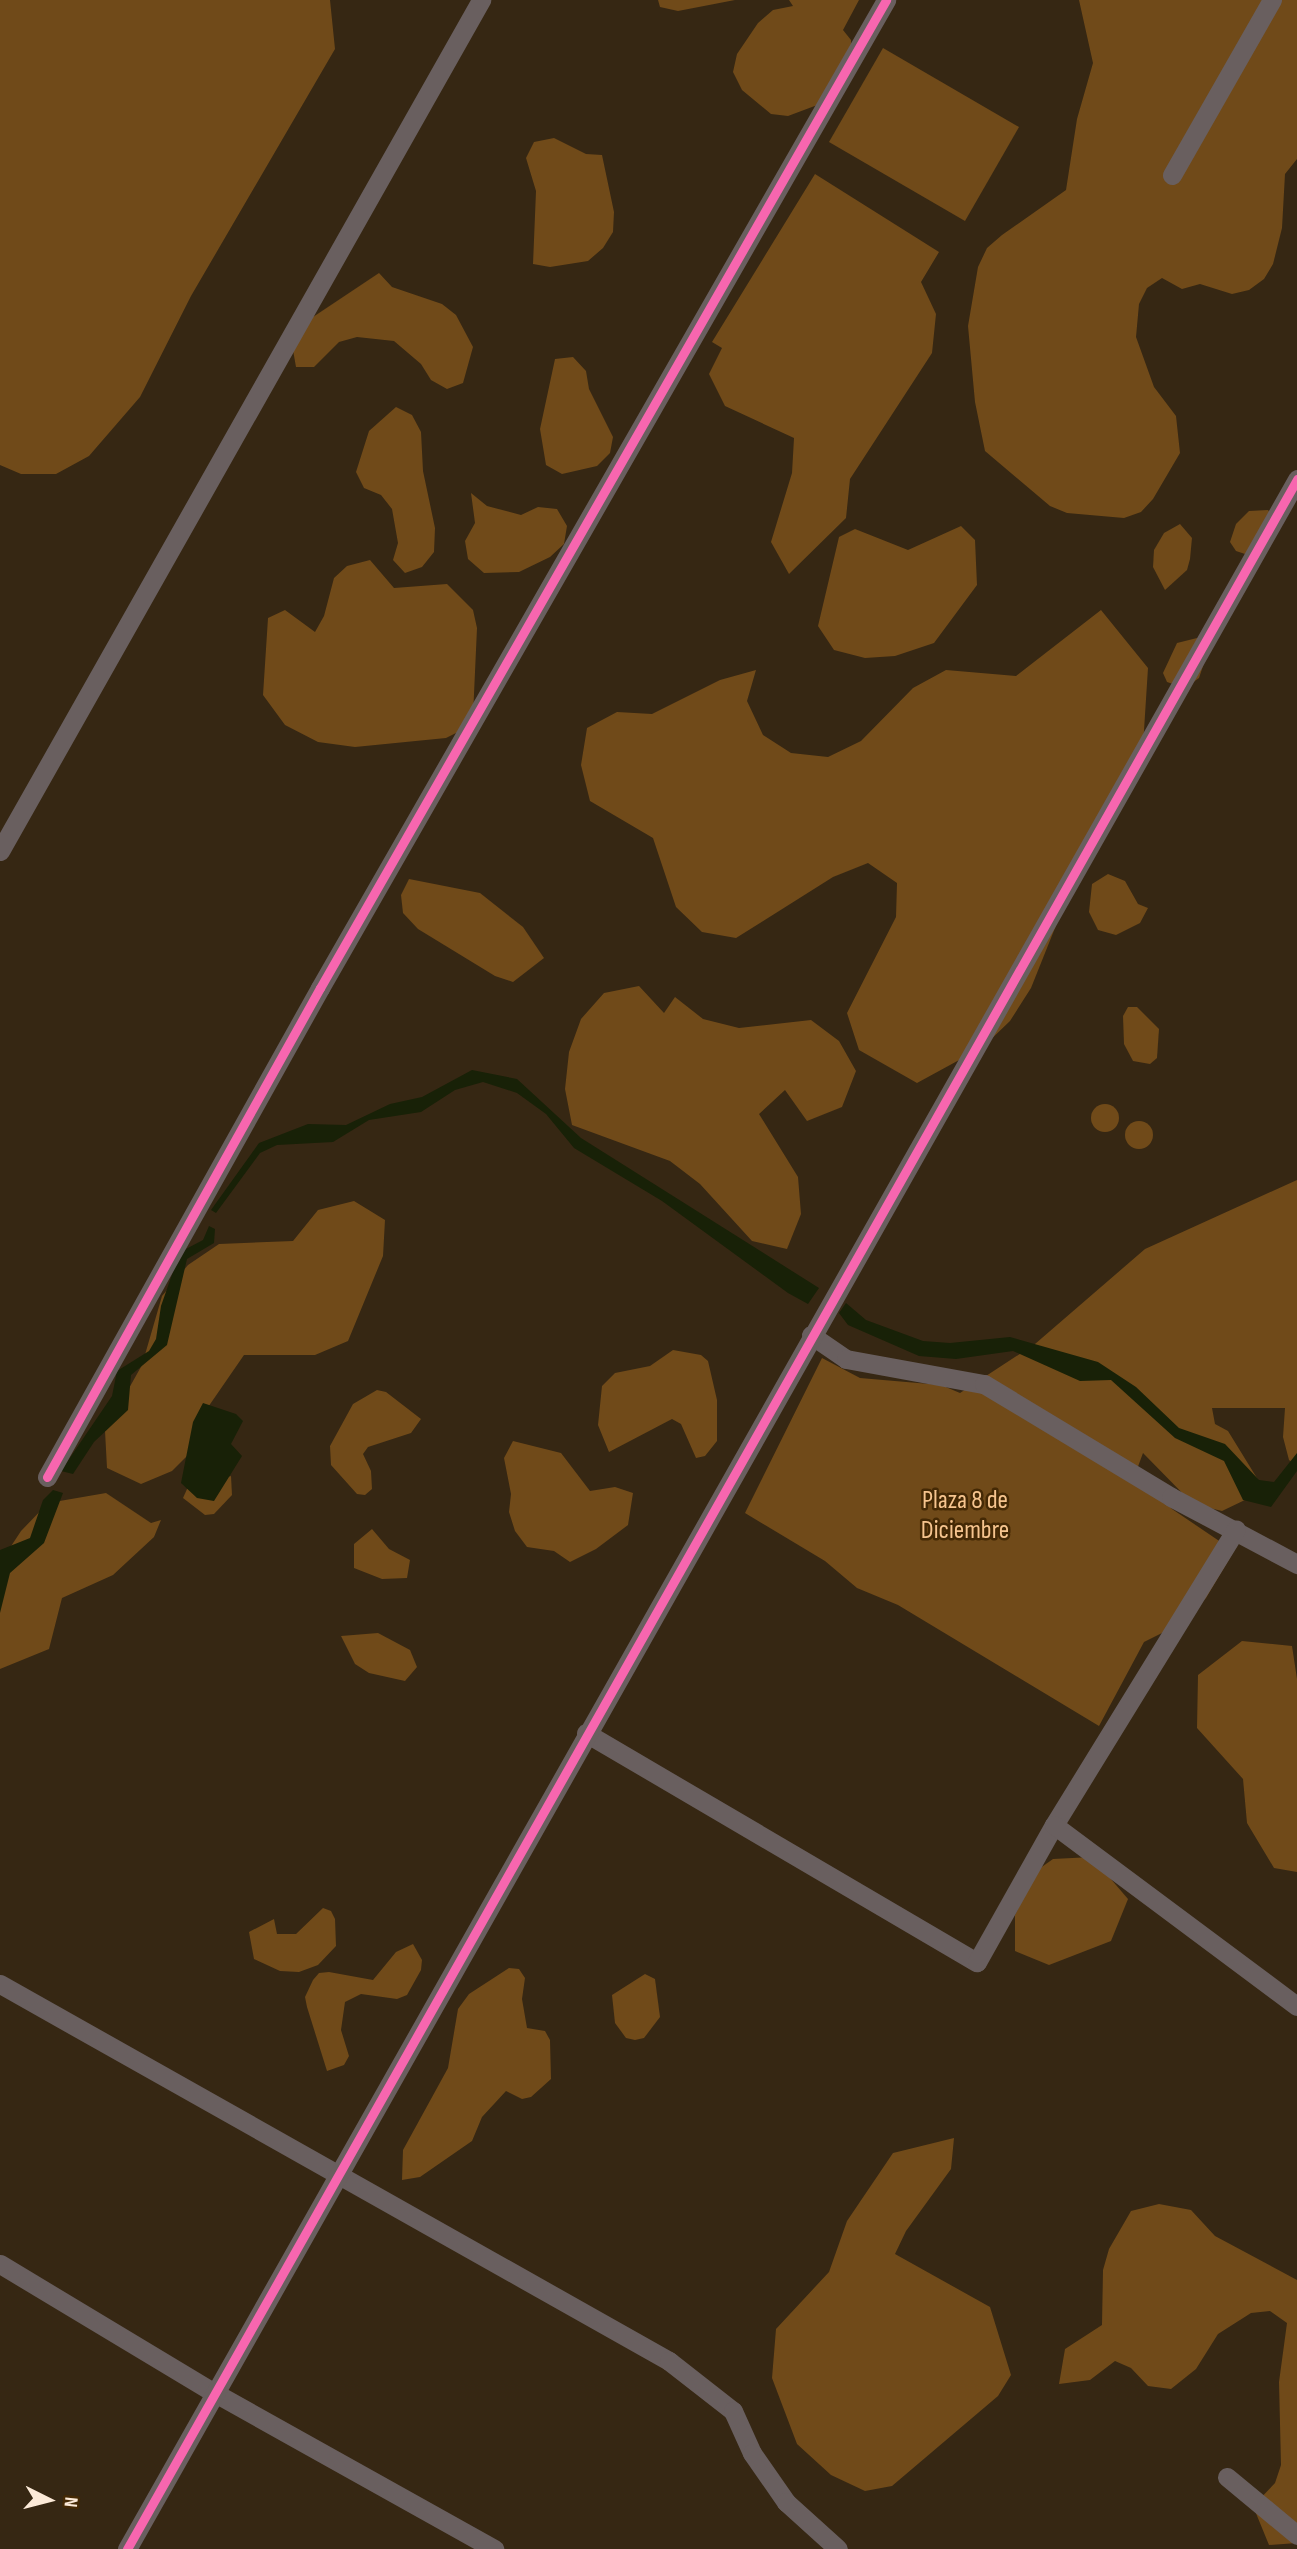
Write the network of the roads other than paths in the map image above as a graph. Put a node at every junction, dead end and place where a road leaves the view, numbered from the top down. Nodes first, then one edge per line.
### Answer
1 (481, 0) edge
2 (886, 0) edge
3 (1272, 0) edge
4 (1172, 175) dead end
5 (1297, 479) edge
6 (0, 851) edge
7 (810, 1335) junction
8 (47, 1477) dead end
9 (1236, 1529) junction
10 (1297, 1564) edge
11 (586, 1733) junction
12 (1054, 1825) junction
13 (0, 1984) edge
14 (1297, 2006) edge
15 (337, 2177) junction
16 (0, 2264) edge
17 (215, 2393) junction
18 (1227, 2477) dead end
19 (1297, 2535) edge
20 (127, 2549) edge
21 (494, 2549) edge
22 (838, 2549) edge

1 - 6 street
2 - 8 street
3 - 4 street
5 - 7 street
7 - 9 street
7 - 11 street
9 - 10 street
9 - 12 street
11 - 12 street
11 - 15 street
12 - 14 street
13 - 15 street
15 - 17 street
15 - 22 street
16 - 17 street
17 - 20 street
17 - 21 street
18 - 19 street

